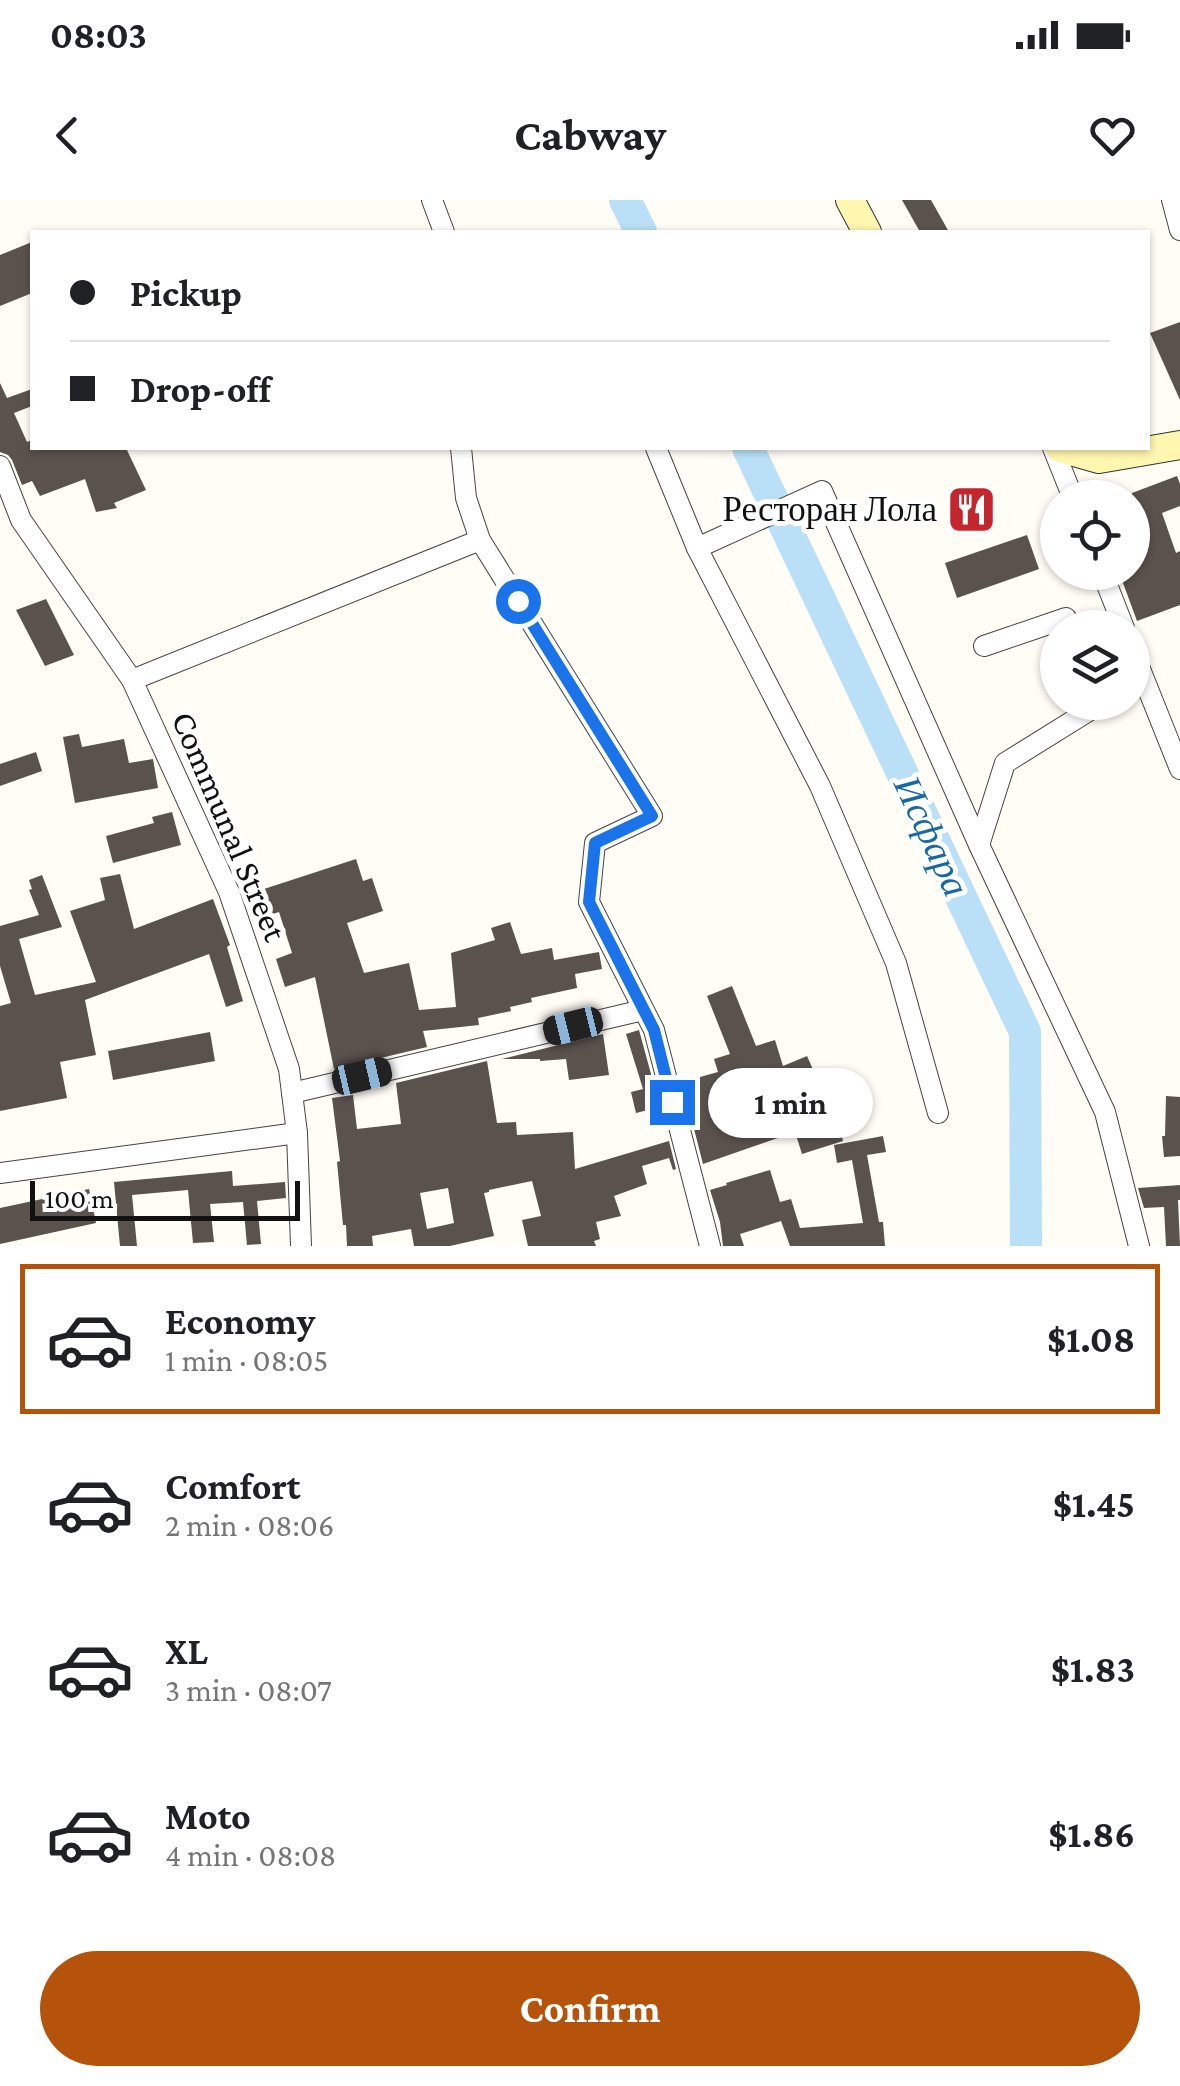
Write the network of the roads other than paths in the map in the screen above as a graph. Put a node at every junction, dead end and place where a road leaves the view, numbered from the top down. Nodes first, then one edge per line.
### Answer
1 (432, 200) edge
2 (850, 200) edge
3 (1172, 200) edge
4 (443, 230) edge
5 (867, 230) edge
6 (1180, 230) edge
7 (1180, 445) edge
8 (461, 450) edge
9 (657, 450) edge
10 (1057, 450) edge
11 (1065, 450) edge
12 (1149, 450) edge
13 (1150, 450) edge
14 (0, 466) edge
15 (1067, 480) edge
16 (480, 540) junction
17 (706, 543) junction
18 (1040, 627) edge
19 (984, 646) dead end
20 (132, 680) junction
21 (1150, 694) edge
22 (1072, 720) edge
23 (1180, 768) edge
24 (980, 845) junction
25 (644, 1010) junction
26 (292, 1093) junction
27 (938, 1113) dead end
28 (297, 1133) junction
29 (0, 1173) edge
30 (301, 1246) edge
31 (710, 1246) edge
32 (1139, 1246) edge

1 - 4 street
2 - 5 main road
3 - 6 street
7 - 13 main road
8 - 16 street
9 - 17 street
10 - 15 street
11 - 12 main road
14 - 20 street, Communal Street
16 - 20 street
16 - 25 street
17 - 24 street
17 - 27 street
18 - 19 street
20 - 26 street, Communal Street
21 - 23 street
22 - 24 street
24 - 32 street
25 - 26 street
25 - 31 street
26 - 28 street, Communal Street
28 - 29 street
28 - 30 street, Communal Street

